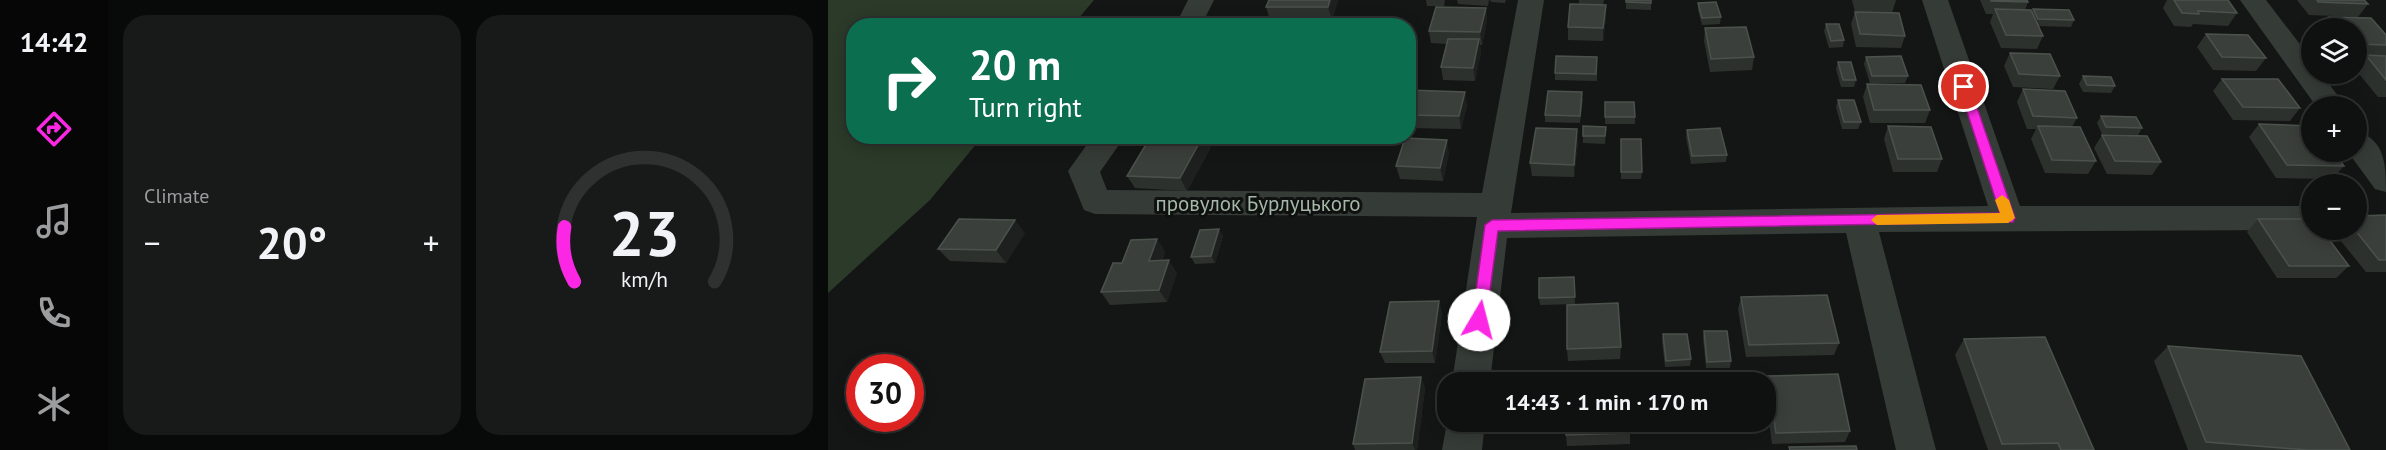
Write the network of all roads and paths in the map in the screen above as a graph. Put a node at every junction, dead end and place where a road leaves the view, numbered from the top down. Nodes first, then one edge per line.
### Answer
1 (1201, 0) edge
2 (1531, 0) edge
3 (1935, 0) edge
4 (2253, 0) edge
5 (1192, 18) edge
6 (2324, 96) edge
7 (1104, 144) edge
8 (2367, 156) edge
9 (2386, 181) edge
10 (1494, 215) junction
11 (2008, 218) junction
12 (2301, 218) edge
13 (1859, 220) junction
14 (1472, 372) edge
15 (1465, 432) edge
16 (1462, 450) edge
17 (1916, 450) edge

1 - 5 street
2 - 10 street
3 - 11 street
4 - 6 street
7 - 10 street, провулок Бурлуцького
8 - 9 street
10 - 13 street
10 - 14 street
11 - 12 street
11 - 13 street
13 - 17 street
15 - 16 street

